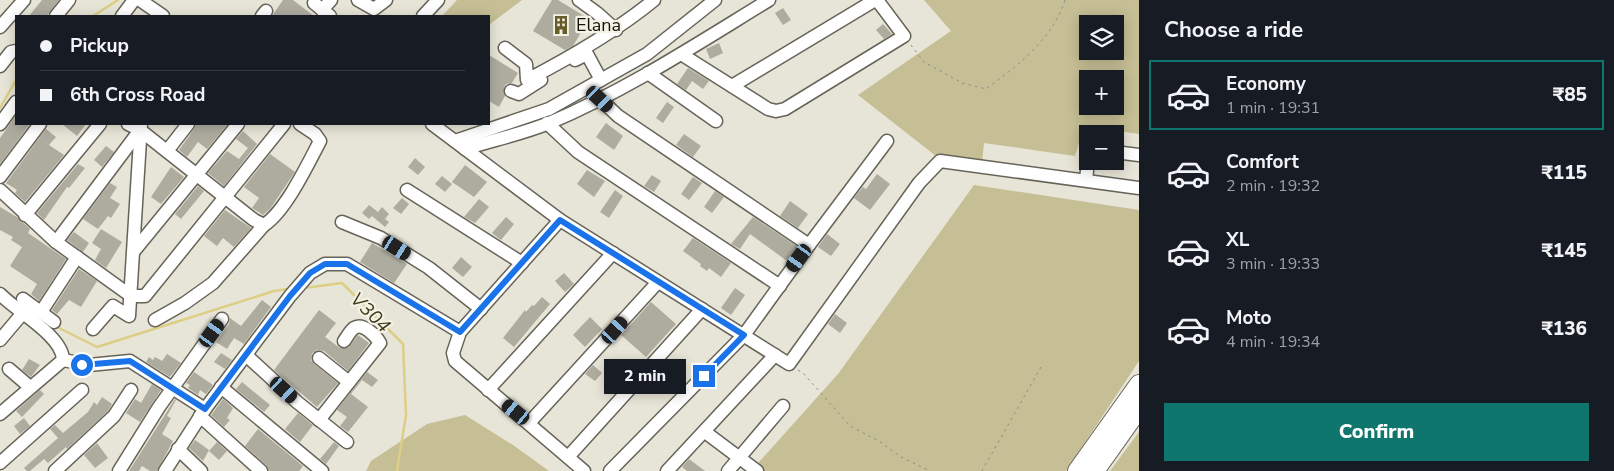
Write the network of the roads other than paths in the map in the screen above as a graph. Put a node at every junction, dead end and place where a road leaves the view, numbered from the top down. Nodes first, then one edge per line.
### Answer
1 (24, 0) edge
2 (69, 0) edge
3 (134, 0) edge
4 (140, 0) edge
5 (331, 0) edge
6 (358, 0) edge
7 (386, 0) edge
8 (438, 0) edge
9 (579, 0) edge
10 (654, 0) edge
11 (715, 0) edge
12 (769, 0) edge
13 (876, 0) edge
14 (322, 10) edge
15 (158, 14) edge
16 (57, 15) edge
17 (123, 15) edge
18 (424, 15) edge
19 (0, 27) edge
20 (616, 30) junction
21 (504, 48) dead end
22 (8, 53) edge
23 (681, 54) junction
24 (0, 66) edge
25 (648, 73) junction
26 (601, 80) junction
27 (732, 86) junction
28 (511, 91) dead end
29 (600, 99) junction
30 (15, 103) edge
31 (716, 121) dead end
32 (0, 124) edge
33 (547, 124) junction
34 (39, 125) edge
35 (99, 125) edge
36 (187, 125) edge
37 (237, 125) edge
38 (283, 125) edge
39 (304, 125) edge
40 (433, 125) edge
41 (142, 126) edge
42 (318, 129) edge
43 (887, 140) dead end
44 (460, 145) junction
45 (167, 152) junction
46 (1124, 153) edge
47 (1139, 155) edge
48 (1087, 170) edge
49 (197, 175) junction
50 (0, 176) edge
51 (1086, 180) junction
52 (1139, 188) edge
53 (0, 190) edge
54 (407, 190) dead end
55 (226, 198) junction
56 (25, 215) junction
57 (560, 220) junction
58 (342, 222) dead end
59 (264, 225) junction
60 (56, 242) junction
61 (809, 245) junction
62 (134, 251) junction
63 (614, 253) junction
64 (77, 257) junction
65 (522, 263) junction
66 (658, 282) junction
67 (780, 286) junction
68 (0, 294) edge
69 (131, 296) junction
70 (23, 299) dead end
71 (481, 309) junction
72 (702, 309) junction
73 (41, 312) junction
74 (22, 314) junction
75 (222, 319) dead end
76 (154, 320) dead end
77 (54, 322) dead end
78 (93, 329) dead end
79 (460, 332) junction
80 (744, 335) junction
81 (0, 340) edge
82 (344, 341) dead end
83 (246, 355) junction
84 (775, 355) junction
85 (319, 358) dead end
86 (63, 360) junction
87 (9, 369) dead end
88 (349, 382) junction
89 (1139, 384) edge
90 (30, 387) junction
91 (222, 387) junction
92 (174, 388) junction
93 (82, 390) dead end
94 (131, 390) dead end
95 (488, 390) junction
96 (783, 406) dead end
97 (1139, 409) edge
98 (202, 412) junction
99 (0, 414) edge
100 (319, 420) junction
101 (530, 423) junction
102 (705, 432) junction
103 (347, 442) dead end
104 (178, 449) junction
105 (568, 457) junction
106 (739, 459) junction
107 (0, 463) edge
108 (169, 469) edge
109 (254, 469) edge
110 (55, 471) edge
111 (119, 471) edge
112 (201, 471) edge
113 (322, 471) edge
114 (584, 471) edge
115 (610, 471) edge
116 (667, 471) edge
117 (728, 471) edge
118 (757, 471) edge
119 (1077, 471) edge
120 (1095, 471) edge

1 - 19 street
2 - 16 street
3 - 17 street
4 - 15 street
5 - 14 street
6 - 7 street
8 - 18 street
9 - 20 street
10 - 20 street
11 - 26 street
12 - 23 street
13 - 27 street
13 - 27 street
20 - 21 street
22 - 24 street
23 - 25 street
23 - 27 street
25 - 29 street
25 - 31 street
26 - 28 street
26 - 44 street
29 - 33 street
29 - 61 street
30 - 32 street
33 - 44 street
33 - 67 street
34 - 50 street
35 - 56 street
36 - 45 street
37 - 49 street
38 - 55 street
39 - 42 street
40 - 44 street
41 - 45 street
41 - 60 street
41 - 62 street
42 - 59 street
43 - 61 street
44 - 57 street
45 - 49 street
46 - 47 street
48 - 51 street
49 - 55 street
49 - 62 street
51 - 52 street
51 - 84 street
53 - 56 street
54 - 65 street
55 - 59 street
55 - 69 street
56 - 60 street
57 - 63 street
57 - 65 street
58 - 71 street
59 - 76 street
60 - 64 street
61 - 67 street
62 - 69 street
63 - 66 street
63 - 95 street
64 - 69 street
64 - 73 street
65 - 71 street
66 - 72 street
66 - 101 street
67 - 80 street
68 - 74 street
69 - 78 street
70 - 73 street
71 - 79 street
72 - 80 street
72 - 105 street
73 - 77 street
74 - 81 street
74 - 86 street
75 - 92 street
79 - 83 street
79 - 95 street
80 - 84 street
80 - 115 street
82 - 88 street
83 - 91 street
83 - 100 street
84 - 102 street
85 - 88 street
86 - 90 street
86 - 92 street
87 - 90 street
88 - 100 street
89 - 119 highway
90 - 99 street
91 - 98 street
91 - 113 street
92 - 98 street
92 - 111 street
93 - 107 street
94 - 110 street
95 - 101 street
96 - 106 street
97 - 120 highway
98 - 104 street
98 - 109 street
100 - 103 street
101 - 105 street
102 - 106 street
102 - 116 street
104 - 108 street
104 - 112 street
105 - 114 street
106 - 117 street
106 - 118 street

